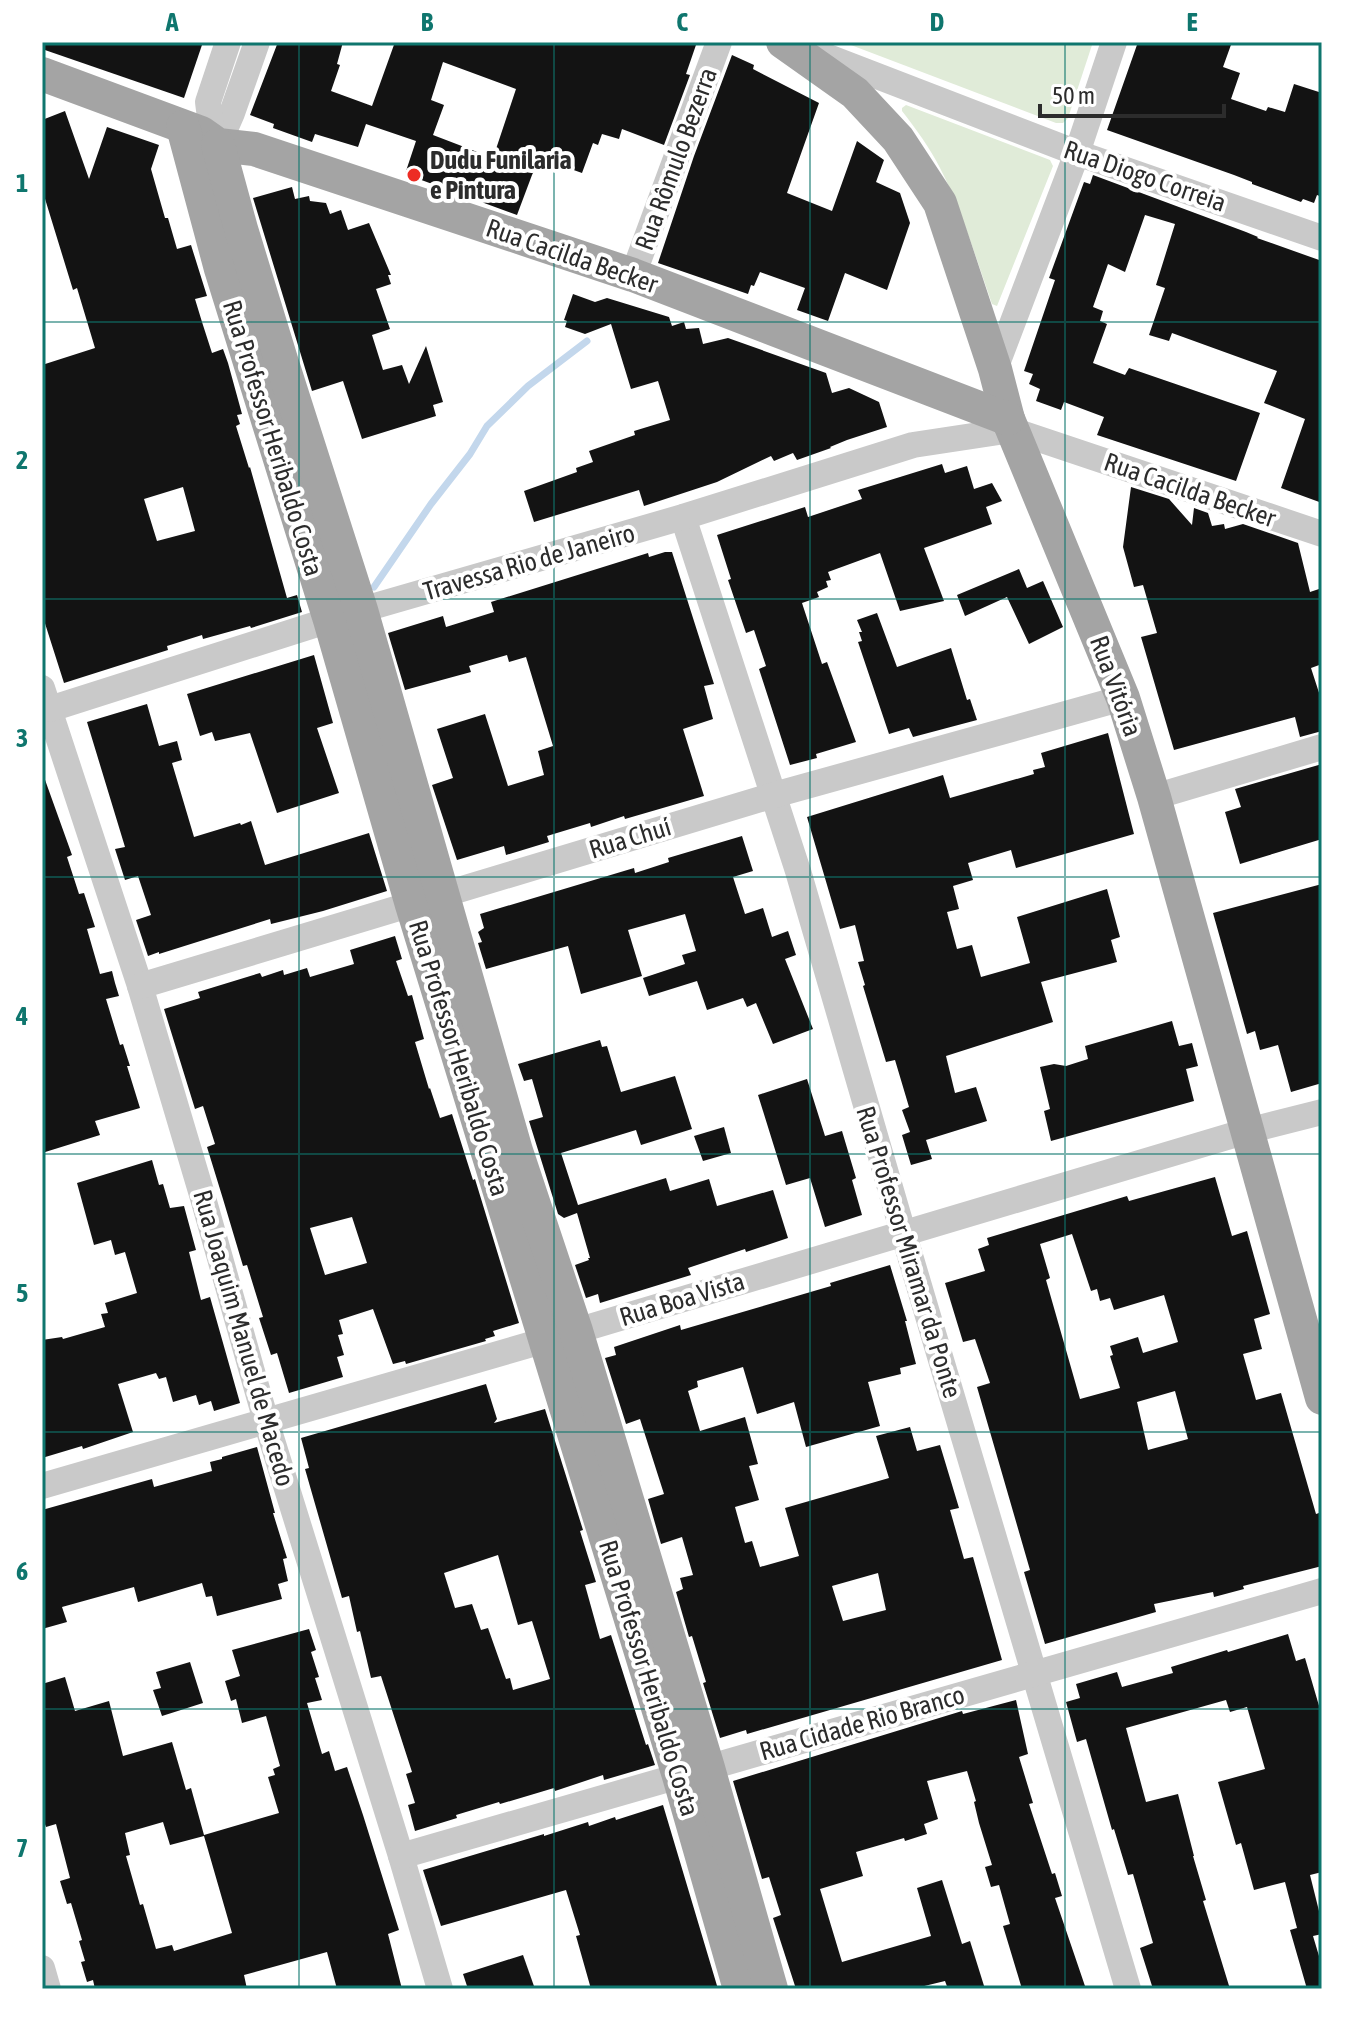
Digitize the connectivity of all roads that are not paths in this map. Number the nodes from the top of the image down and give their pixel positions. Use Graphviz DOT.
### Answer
graph roads {
  1 [pos="228,42"];
  2 [pos="257,42"];
  3 [pos="719,42"];
  4 [pos="783,42"];
  5 [pos="789,42"];
  6 [pos="1114,42"];
  7 [pos="42,74"];
  8 [pos="183,127"];
  9 [pos="218,145"];
  10 [pos="1077,153"];
  11 [pos="1322,238"];
  12 [pos="633,275"];
  13 [pos="995,369"];
  14 [pos="1010,424"];
  15 [pos="683,517"];
  16 [pos="1322,534"];
  17 [pos="346,615"];
  18 [pos="46,698"];
  19 [pos="1123,698"];
  20 [pos="1322,747"];
  21 [pos="774,795"];
  22 [pos="1154,797"];
  23 [pos="428,900"];
  24 [pos="140,986"];
  25 [pos="1322,1112"];
  26 [pos="1247,1131"];
  27 [pos="903,1232"];
  28 [pos="561,1336"];
  29 [pos="1322,1398"];
  30 [pos="266,1421"];
  31 [pos="42,1486"];
  32 [pos="1322,1591"];
  33 [pos="1035,1673"];
  34 [pos="694,1772"];
  35 [pos="401,1856"];
  36 [pos="42,1968"];
  37 [pos="48,1989"];
  38 [pos="440,1989"];
  39 [pos="740,1989"];
  40 [pos="771,1989"];
  41 [pos="1128,1989"];
  1 -- 9 [label="street, Rua Professor Heribaldo Costa"];
  2 -- 9 [label="street"];
  3 -- 12 [label="street, Rua Rômulo Bezerra"];
  4 -- 13 [label="main road, Rua Vitória"];
  5 -- 10 [label="street, Rua Diogo Correia"];
  6 -- 10 [label="street"];
  7 -- 8 [label="main road, Rua Cacilda Becker"];
  8 -- 9 [label="main road, Rua Cacilda Becker"];
  8 -- 17 [label="main road, Rua Professor Heribaldo Costa"];
  9 -- 12 [label="main road, Rua Cacilda Becker"];
  9 -- 17 [label="main road, Rua Professor Heribaldo Costa"];
  10 -- 11 [label="street, Rua Diogo Correia"];
  10 -- 13 [label="street"];
  12 -- 14 [label="main road, Rua Cacilda Becker"];
  13 -- 14 [label="main road, Rua Vitória"];
  14 -- 15 [label="street, Travessa Rio de Janeiro"];
  14 -- 16 [label="street, Rua Cacilda Becker"];
  14 -- 19 [label="main road, Rua Vitória"];
  15 -- 17 [label="street, Travessa Rio de Janeiro"];
  15 -- 21 [label="street, Rua Professor Miramar da Ponte"];
  17 -- 18 [label="street, Travessa Rio de Janeiro"];
  17 -- 23 [label="main road, Rua Professor Heribaldo Costa"];
  18 -- 24 [label="street, Rua Joaquim Manuel de Macedo"];
  19 -- 21 [label="street, Rua Chuí"];
  19 -- 22 [label="main road, Rua Vitória"];
  20 -- 22 [label="street"];
  21 -- 23 [label="street, Rua Chuí"];
  21 -- 27 [label="street, Rua Professor Miramar da Ponte"];
  22 -- 26 [label="main road, Rua Vitória"];
  23 -- 24 [label="street, Rua Chuí"];
  23 -- 28 [label="main road, Rua Professor Heribaldo Costa"];
  24 -- 30 [label="street, Rua Joaquim Manuel de Macedo"];
  25 -- 26 [label="street, Rua Boa Vista"];
  26 -- 27 [label="street, Rua Boa Vista"];
  26 -- 29 [label="main road, Rua Vitória"];
  27 -- 28 [label="street, Rua Boa Vista"];
  27 -- 33 [label="street, Rua Professor Miramar da Ponte"];
  28 -- 30 [label="street, Rua Boa Vista"];
  28 -- 34 [label="main road, Rua Professor Heribaldo Costa"];
  30 -- 31 [label="street, Rua Boa Vista"];
  30 -- 35 [label="street, Rua Joaquim Manuel de Macedo"];
  32 -- 33 [label="street, Rua Cidade Rio Branco"];
  33 -- 34 [label="street, Rua Cidade Rio Branco"];
  33 -- 41 [label="street, Rua Professor Miramar da Ponte"];
  34 -- 35 [label="street, Rua Cidade Rio Branco"];
  34 -- 39 [label="main road, Rua Professor Heribaldo Costa"];
  34 -- 40 [label="main road, Rua Professor Heribaldo Costa"];
  35 -- 38 [label="street, Rua Joaquim Manuel de Macedo"];
  36 -- 37 [label="street"];
}
